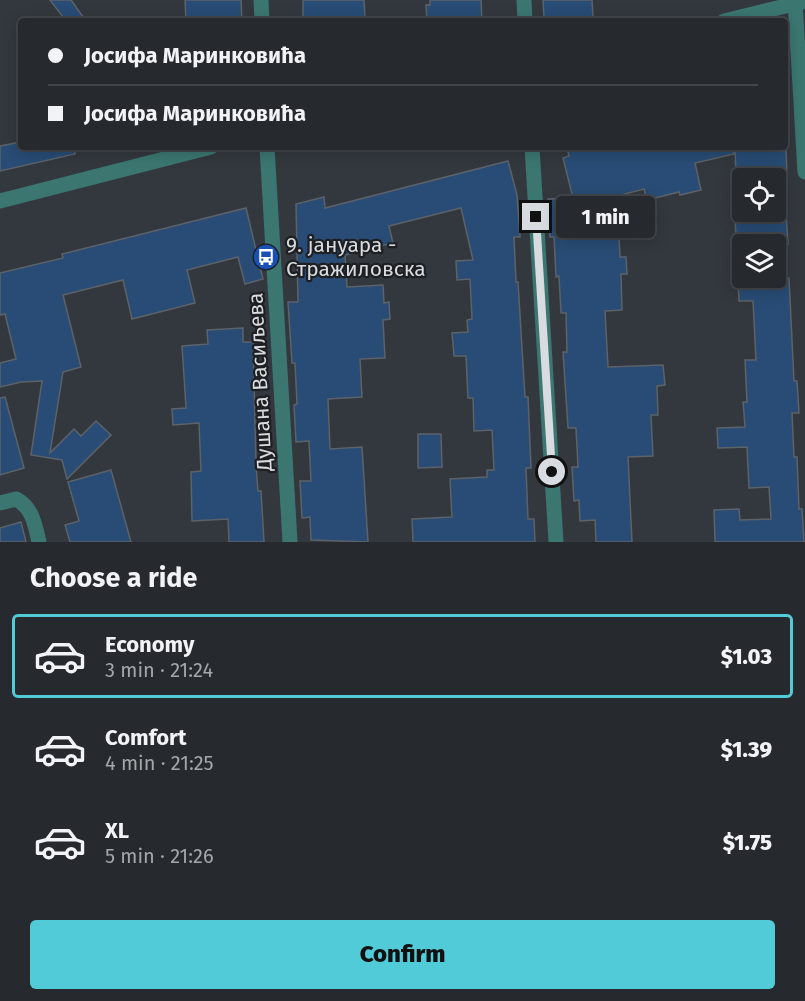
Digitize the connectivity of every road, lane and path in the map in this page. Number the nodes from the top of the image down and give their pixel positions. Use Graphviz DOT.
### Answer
graph roads {
  1 [pos="261,0"];
  2 [pos="524,0"];
  3 [pos="798,2"];
  4 [pos="262,18"];
  5 [pos="525,18"];
  6 [pos="736,18"];
  7 [pos="199,150"];
  8 [pos="267,150"];
  9 [pos="532,150"];
  10 [pos="805,172"];
  11 [pos="0,201"];
  12 [pos="0,503"];
  13 [pos="39,542"];
  14 [pos="290,542"];
  15 [pos="556,542"];
  1 -- 4 [label="street"];
  2 -- 5 [label="street"];
  3 -- 6 [label="street"];
  3 -- 10 [label="street"];
  7 -- 11 [label="street"];
  8 -- 14 [label="street, Душана Васиљева"];
  9 -- 15 [label="street"];
  12 -- 13 [label="street"];
}
